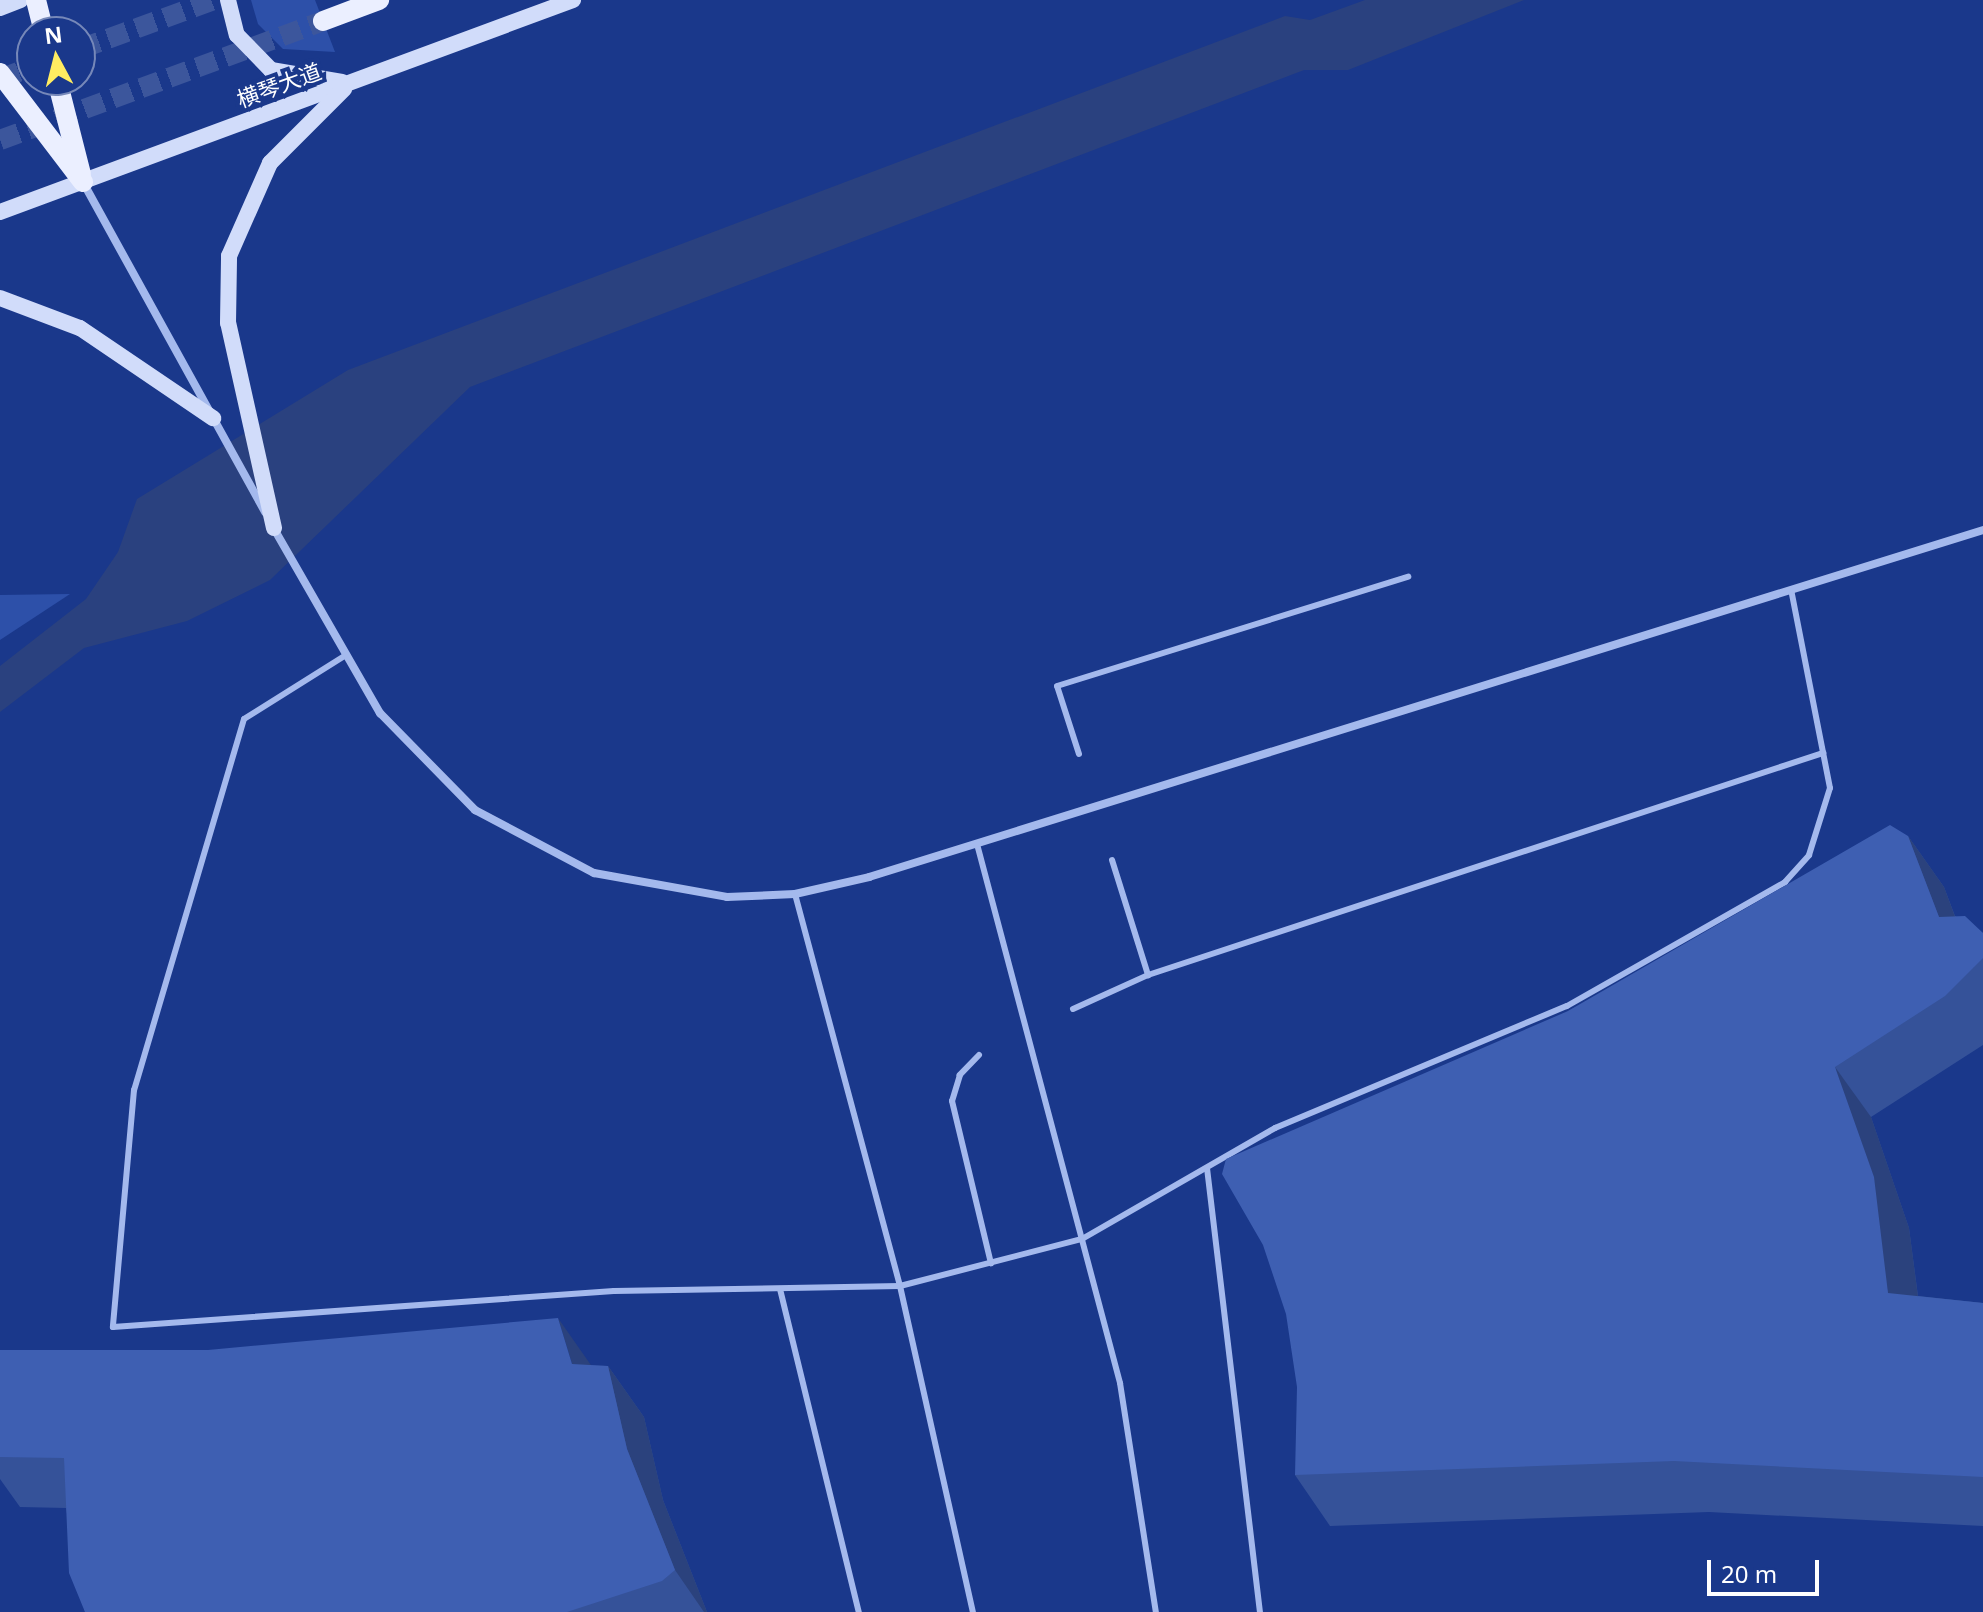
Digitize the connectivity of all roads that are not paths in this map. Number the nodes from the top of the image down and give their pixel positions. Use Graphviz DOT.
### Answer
graph roads {
  1 [pos="21,0"];
  2 [pos="228,0"];
  3 [pos="379,0"];
  4 [pos="573,0"];
  5 [pos="0,8"];
  6 [pos="323,21"];
  7 [pos="0,73"];
  8 [pos="351,82"];
  9 [pos="61,96"];
  10 [pos="83,182"];
  11 [pos="0,212"];
  12 [pos="0,298"];
  13 [pos="213,418"];
  14 [pos="274,528"];
  15 [pos="1983,530"];
  16 [pos="1408,577"];
  17 [pos="1791,590"];
  18 [pos="346,655"];
  19 [pos="1823,753"];
  20 [pos="1079,754"];
  21 [pos="977,844"];
  22 [pos="1112,860"];
  23 [pos="795,894"];
  24 [pos="1148,975"];
  25 [pos="1073,1009"];
  26 [pos="979,1055"];
  27 [pos="1207,1168"];
  28 [pos="1082,1239"];
  29 [pos="991,1263"];
  30 [pos="900,1286"];
  31 [pos="780,1289"];
  32 [pos="859,1612"];
  33 [pos="973,1612"];
  34 [pos="1156,1612"];
  35 [pos="1260,1612"];
  1 -- 5 [label="main road"];
  2 -- 8 [label="main road"];
  3 -- 6 [label="main road"];
  4 -- 8 [label="main road, 横琴大道"];
  7 -- 10 [label="main road"];
  8 -- 10 [label="main road, 横琴大道"];
  8 -- 14 [label="main road"];
  9 -- 10 [label="main road"];
  10 -- 11 [label="main road, 横琴大道"];
  10 -- 13 [label="street"];
  12 -- 13 [label="main road"];
  13 -- 14 [label="street"];
  14 -- 18 [label="street"];
  15 -- 17 [label="street"];
  16 -- 20 [label="lane"];
  17 -- 19 [label="lane"];
  17 -- 21 [label="street"];
  18 -- 23 [label="street"];
  18 -- 31 [label="lane"];
  19 -- 24 [label="lane"];
  19 -- 27 [label="lane"];
  21 -- 23 [label="street"];
  21 -- 28 [label="lane"];
  22 -- 24 [label="lane"];
  23 -- 30 [label="lane"];
  24 -- 25 [label="lane"];
  26 -- 29 [label="lane"];
  27 -- 28 [label="lane"];
  27 -- 35 [label="lane"];
  28 -- 29 [label="lane"];
  28 -- 34 [label="lane"];
  29 -- 30 [label="lane"];
  30 -- 31 [label="lane"];
  30 -- 33 [label="lane"];
  31 -- 32 [label="lane"];
}
